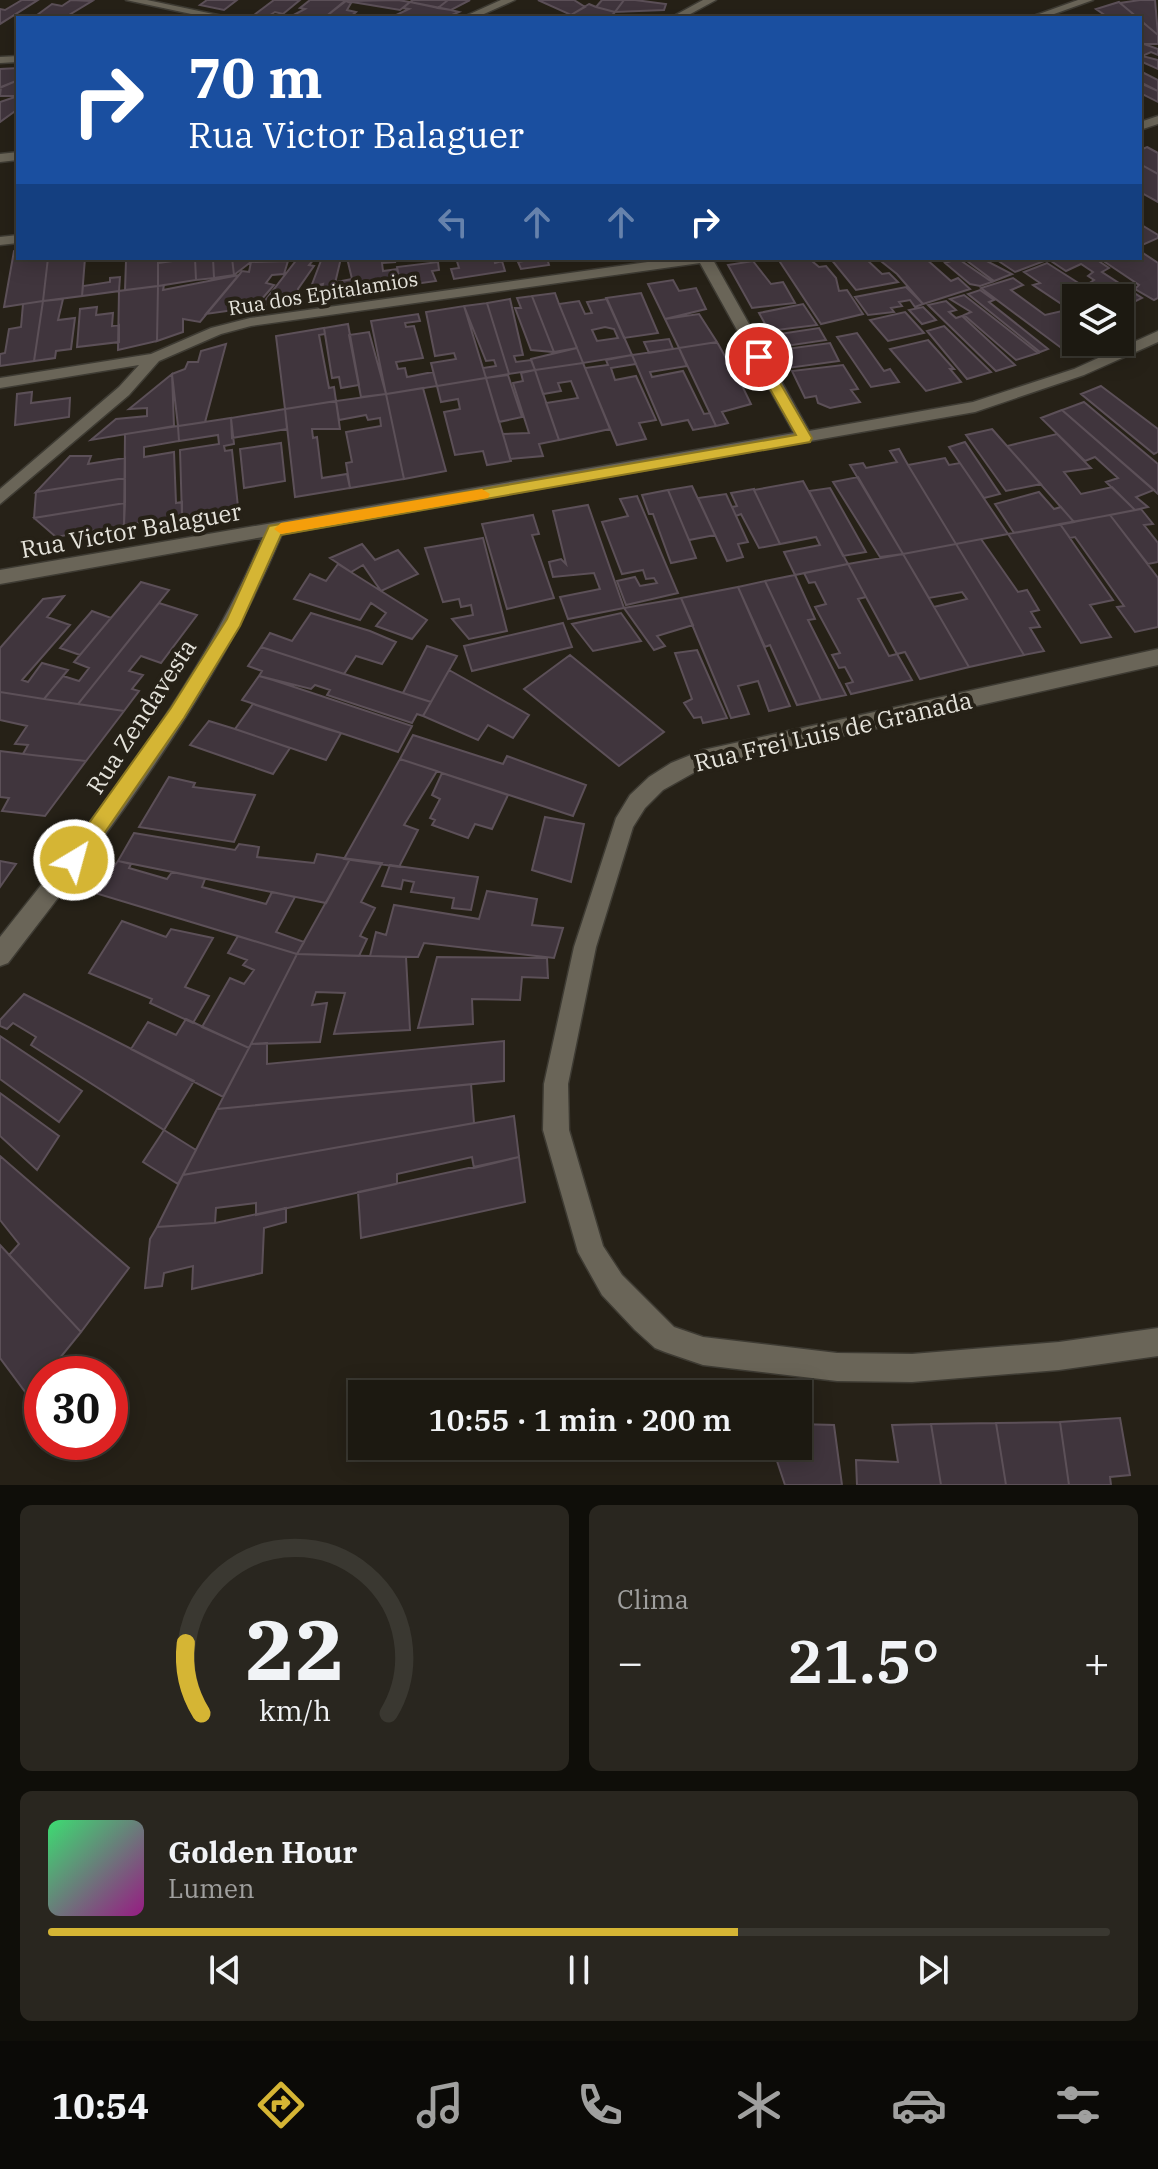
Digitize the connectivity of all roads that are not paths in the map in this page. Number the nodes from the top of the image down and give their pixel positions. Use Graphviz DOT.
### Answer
graph roads {
  1 [pos="131,0"];
  2 [pos="510,0"];
  3 [pos="711,0"];
  4 [pos="1088,0"];
  5 [pos="216,16"];
  6 [pos="471,16"];
  7 [pos="679,16"];
  8 [pos="1039,16"];
  9 [pos="691,260"];
  10 [pos="706,260"];
  11 [pos="1158,336"];
  12 [pos="154,358"];
  13 [pos="0,383"];
  14 [pos="805,438"];
  15 [pos="0,498"];
  16 [pos="275,530"];
  17 [pos="0,577"];
  18 [pos="1158,657"];
  19 [pos="0,955"];
  20 [pos="1158,1342"];
  1 -- 5 [label="street"];
  2 -- 6 [label="street"];
  3 -- 7 [label="street"];
  4 -- 8 [label="street"];
  9 -- 12 [label="street, Rua dos Epitalamios"];
  10 -- 14 [label="street"];
  11 -- 14 [label="street, Rua Victor Balaguer"];
  12 -- 13 [label="street, Rua dos Epitalamios"];
  12 -- 15 [label="street"];
  14 -- 16 [label="street, Rua Victor Balaguer"];
  16 -- 17 [label="street, Rua Victor Balaguer"];
  16 -- 19 [label="street, Rua Zendavesta"];
  18 -- 20 [label="street, Rua Frei Luis de Granada"];
}
